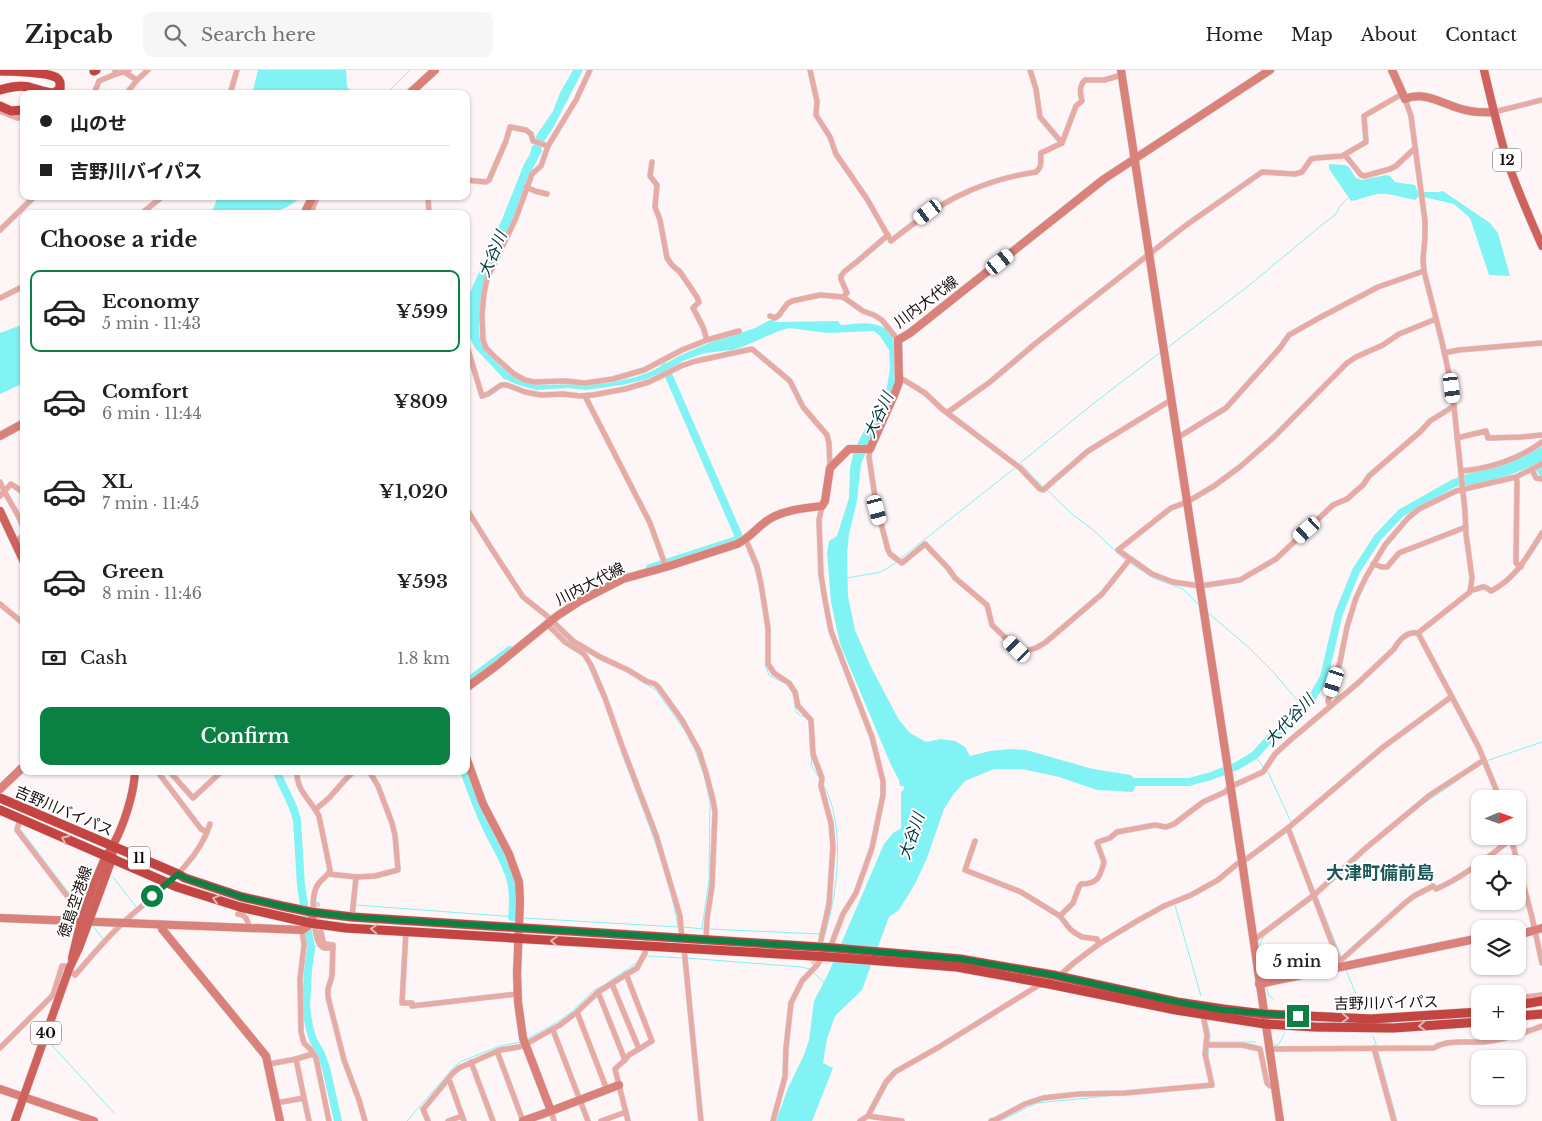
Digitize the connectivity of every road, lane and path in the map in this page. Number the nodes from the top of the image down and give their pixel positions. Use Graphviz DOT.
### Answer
graph roads {
  1 [pos="148,70"];
  2 [pos="237,70"];
  3 [pos="435,70"];
  4 [pos="590,70"];
  5 [pos="810,70"];
  6 [pos="1030,70"];
  7 [pos="1270,70"];
  8 [pos="1392,70"];
  9 [pos="1484,70"];
  10 [pos="0,71"];
  11 [pos="126,71"];
  12 [pos="116,72"];
  13 [pos="1121,73"];
  14 [pos="137,80"];
  15 [pos="0,90"];
  16 [pos="38,90"];
  17 [pos="58,90"];
  18 [pos="96,90"];
  19 [pos="129,90"];
  20 [pos="231,90"];
  21 [pos="413,90"];
  22 [pos="1404,97"];
  23 [pos="1542,100"];
  24 [pos="0,106"];
  25 [pos="20,110"];
  26 [pos="0,111"];
  27 [pos="1494,112"];
  28 [pos="20,118"];
  29 [pos="1062,143"];
  30 [pos="546,146"];
  31 [pos="1415,148"];
  32 [pos="1345,154"];
  33 [pos="1134,160"];
  34 [pos="652,162"];
  35 [pos="470,180"];
  36 [pos="526,187"];
  37 [pos="547,194"];
  38 [pos="31,200"];
  39 [pos="158,200"];
  40 [pos="21,210"];
  41 [pos="146,210"];
  42 [pos="20,211"];
  43 [pos="0,230"];
  44 [pos="888,236"];
  45 [pos="1542,246"];
  46 [pos="1149,255"];
  47 [pos="1424,271"];
  48 [pos="20,288"];
  49 [pos="844,296"];
  50 [pos="0,298"];
  51 [pos="770,316"];
  52 [pos="1436,319"];
  53 [pos="738,331"];
  54 [pos="897,338"];
  55 [pos="707,340"];
  56 [pos="1542,343"];
  57 [pos="1444,353"];
  58 [pos="470,356"];
  59 [pos="899,377"];
  60 [pos="585,396"];
  61 [pos="1171,400"];
  62 [pos="1454,406"];
  63 [pos="948,412"];
  64 [pos="20,425"];
  65 [pos="1542,435"];
  66 [pos="0,436"];
  67 [pos="1177,438"];
  68 [pos="1458,438"];
  69 [pos="1542,442"];
  70 [pos="869,449"];
  71 [pos="1537,467"];
  72 [pos="830,468"];
  73 [pos="1461,473"];
  74 [pos="1516,477"];
  75 [pos="1542,479"];
  76 [pos="0,482"];
  77 [pos="1463,488"];
  78 [pos="20,490"];
  79 [pos="2,494"];
  80 [pos="1187,502"];
  81 [pos="822,506"];
  82 [pos="0,510"];
  83 [pos="470,514"];
  84 [pos="20,522"];
  85 [pos="1466,527"];
  86 [pos="1542,533"];
  87 [pos="20,538"];
  88 [pos="746,540"];
  89 [pos="15,542"];
  90 [pos="20,553"];
  91 [pos="1130,559"];
  92 [pos="1373,564"];
  93 [pos="1521,567"];
  94 [pos="666,568"];
  95 [pos="1200,586"];
  96 [pos="1472,590"];
  97 [pos="0,604"];
  98 [pos="20,621"];
  99 [pos="549,621"];
  100 [pos="1418,633"];
  101 [pos="470,685"];
  102 [pos="1451,697"];
  103 [pos="1330,706"];
  104 [pos="1484,760"];
  105 [pos="470,768"];
  106 [pos="20,770"];
  107 [pos="135,775"];
  108 [pos="160,775"];
  109 [pos="173,775"];
  110 [pos="218,775"];
  111 [pos="297,775"];
  112 [pos="350,775"];
  113 [pos="371,775"];
  114 [pos="1230,784"];
  115 [pos="0,789"];
  116 [pos="1496,790"];
  117 [pos="0,798"];
  118 [pos="316,809"];
  119 [pos="0,810"];
  120 [pos="20,819"];
  121 [pos="210,824"];
  122 [pos="1288,828"];
  123 [pos="207,832"];
  124 [pos="975,841"];
  125 [pos="1503,845"];
  126 [pos="1513,845"];
  127 [pos="113,847"];
  128 [pos="109,858"];
  129 [pos="1242,861"];
  130 [pos="178,874"];
  131 [pos="329,874"];
  132 [pos="356,877"];
  133 [pos="321,880"];
  134 [pos="167,883"];
  135 [pos="1314,895"];
  136 [pos="317,902"];
  137 [pos="238,914"];
  138 [pos="353,914"];
  139 [pos="1060,916"];
  140 [pos="0,918"];
  141 [pos="82,921"];
  142 [pos="310,921"];
  143 [pos="123,922"];
  144 [pos="161,925"];
  145 [pos="519,925"];
  146 [pos="248,928"];
  147 [pos="1538,929"];
  148 [pos="406,931"];
  149 [pos="322,932"];
  150 [pos="1526,933"];
  151 [pos="707,937"];
  152 [pos="518,939"];
  153 [pos="821,940"];
  154 [pos="1254,940"];
  155 [pos="1471,940"];
  156 [pos="322,944"];
  157 [pos="1100,944"];
  158 [pos="684,947"];
  159 [pos="645,949"];
  160 [pos="829,953"];
  161 [pos="813,964"];
  162 [pos="1340,964"];
  163 [pos="1542,964"];
  164 [pos="69,969"];
  165 [pos="626,974"];
  166 [pos="1051,979"];
  167 [pos="612,984"];
  168 [pos="1259,984"];
  169 [pos="798,987"];
  170 [pos="598,992"];
  171 [pos="517,994"];
  172 [pos="1542,995"];
  173 [pos="1526,997"];
  174 [pos="1542,1001"];
  175 [pos="1526,1005"];
  176 [pos="1526,1007"];
  177 [pos="1542,1007"];
  178 [pos="577,1012"];
  179 [pos="1471,1013"];
  180 [pos="1264,1014"];
  181 [pos="1542,1014"];
  182 [pos="1203,1015"];
  183 [pos="1526,1017"];
  184 [pos="1526,1018"];
  185 [pos="1542,1018"];
  186 [pos="1471,1022"];
  187 [pos="1265,1024"];
  188 [pos="1542,1026"];
  189 [pos="553,1030"];
  190 [pos="1526,1030"];
  191 [pos="1491,1040"];
  192 [pos="524,1041"];
  193 [pos="1208,1044"];
  194 [pos="0,1048"];
  195 [pos="1374,1048"];
  196 [pos="638,1049"];
  197 [pos="1269,1049"];
  198 [pos="497,1051"];
  199 [pos="314,1054"];
  200 [pos="266,1057"];
  201 [pos="296,1059"];
  202 [pos="625,1060"];
  203 [pos="471,1062"];
  204 [pos="448,1081"];
  205 [pos="619,1085"];
  206 [pos="1274,1085"];
  207 [pos="0,1089"];
  208 [pos="607,1090"];
  209 [pos="23,1097"];
  210 [pos="304,1098"];
  211 [pos="580,1100"];
  212 [pos="276,1103"];
  213 [pos="551,1111"];
  214 [pos="626,1112"];
  215 [pos="868,1116"];
  216 [pos="463,1118"];
  217 [pos="15,1121"];
  218 [pos="94,1121"];
  219 [pos="280,1121"];
  220 [pos="309,1121"];
  221 [pos="329,1121"];
  222 [pos="365,1121"];
  223 [pos="428,1121"];
  224 [pos="448,1121"];
  225 [pos="494,1121"];
  226 [pos="523,1121"];
  227 [pos="554,1121"];
  228 [pos="588,1121"];
  229 [pos="602,1121"];
  230 [pos="628,1121"];
  231 [pos="701,1121"];
  232 [pos="773,1121"];
  233 [pos="860,1121"];
  234 [pos="902,1121"];
  235 [pos="992,1121"];
  236 [pos="1280,1121"];
  237 [pos="1394,1121"];
  1 -- 14 [label="street"];
  2 -- 20 [label="street"];
  3 -- 21 [label="street"];
  4 -- 30 [label="street"];
  5 -- 44 [label="street"];
  6 -- 29 [label="street"];
  7 -- 33 [label="street, 川内大代線"];
  8 -- 22 [label="street"];
  9 -- 27 [label="main road, 12"];
  10 -- 17 [label="highway"];
  11 -- 12 [label="street"];
  11 -- 14 [label="street"];
  12 -- 18 [label="street"];
  13 -- 29 [label="street"];
  13 -- 33 [label="street"];
  14 -- 19 [label="street"];
  15 -- 16 [label="highway"];
  22 -- 27 [label="street"];
  22 -- 31 [label="street"];
  22 -- 32 [label="street"];
  23 -- 27 [label="street"];
  24 -- 25 [label="highway"];
  26 -- 28 [label="street"];
  27 -- 45 [label="main road, 12"];
  29 -- 44 [label="street"];
  30 -- 35 [label="street"];
  30 -- 36 [label="street"];
  31 -- 32 [label="street"];
  31 -- 47 [label="street"];
  32 -- 46 [label="street"];
  33 -- 46 [label="street"];
  33 -- 54 [label="street, 川内大代線"];
  34 -- 55 [label="street"];
  36 -- 37 [label="street"];
  36 -- 55 [label="street"];
  38 -- 40 [label="street"];
  39 -- 41 [label="street"];
  42 -- 43 [label="street"];
  44 -- 49 [label="street"];
  46 -- 61 [label="street"];
  46 -- 63 [label="street"];
  47 -- 52 [label="street"];
  47 -- 67 [label="street"];
  48 -- 50 [label="street"];
  49 -- 51 [label="street"];
  49 -- 54 [label="street"];
  52 -- 57 [label="street"];
  52 -- 80 [label="street"];
  53 -- 55 [label="street"];
  54 -- 59 [label="street, 川内大代線"];
  56 -- 57 [label="street"];
  57 -- 62 [label="street"];
  58 -- 60 [label="street"];
  59 -- 63 [label="street"];
  59 -- 70 [label="street, 川内大代線"];
  60 -- 72 [label="street"];
  60 -- 94 [label="street"];
  61 -- 63 [label="street"];
  61 -- 67 [label="street"];
  62 -- 68 [label="street"];
  62 -- 95 [label="street"];
  64 -- 66 [label="street"];
  65 -- 68 [label="street"];
  67 -- 80 [label="street"];
  68 -- 73 [label="street"];
  69 -- 73 [label="street"];
  70 -- 72 [label="street"];
  70 -- 91 [label="street"];
  71 -- 74 [label="street"];
  71 -- 75 [label="street"];
  72 -- 81 [label="street"];
  73 -- 77 [label="street"];
  74 -- 77 [label="street"];
  74 -- 93 [label="street"];
  76 -- 79 [label="street"];
  77 -- 85 [label="street"];
  77 -- 92 [label="street"];
  78 -- 79 [label="street"];
  79 -- 84 [label="street"];
  80 -- 91 [label="street"];
  80 -- 95 [label="street"];
  81 -- 88 [label="street, 川内大代線"];
  81 -- 160 [label="street"];
  82 -- 89 [label="main road"];
  83 -- 99 [label="street"];
  85 -- 92 [label="street"];
  85 -- 96 [label="street"];
  86 -- 93 [label="street"];
  87 -- 89 [label="street"];
  88 -- 94 [label="street, 川内大代線"];
  88 -- 153 [label="street"];
  89 -- 90 [label="main road"];
  91 -- 95 [label="street"];
  92 -- 103 [label="street"];
  93 -- 96 [label="street"];
  94 -- 99 [label="street, 川内大代線"];
  95 -- 114 [label="street"];
  96 -- 100 [label="street"];
  97 -- 98 [label="street"];
  99 -- 101 [label="street, 川内大代線"];
  99 -- 151 [label="street"];
  99 -- 158 [label="street"];
  100 -- 102 [label="street"];
  100 -- 103 [label="street"];
  102 -- 104 [label="street"];
  102 -- 122 [label="street"];
  103 -- 114 [label="street"];
  104 -- 116 [label="street"];
  104 -- 135 [label="street"];
  105 -- 145 [label="street"];
  106 -- 115 [label="street"];
  107 -- 127 [label="main road, 徳島空港線 / 40"];
  108 -- 123 [label="street"];
  109 -- 110 [label="street"];
  111 -- 118 [label="street"];
  112 -- 118 [label="street"];
  113 -- 132 [label="street"];
  114 -- 129 [label="street"];
  114 -- 139 [label="street"];
  117 -- 127 [label="highway, 吉野川バイパス / 11"];
  118 -- 131 [label="street"];
  119 -- 120 [label="highway, 吉野川バイパス / 11"];
  128 -- 120 [label="highway, 吉野川バイパス / 11, one-way"];
  120 -- 141 [label="street"];
  121 -- 123 [label="street"];
  122 -- 129 [label="street"];
  122 -- 135 [label="street"];
  123 -- 130 [label="street"];
  124 -- 139 [label="street"];
  125 -- 162 [label="street"];
  126 -- 147 [label="street"];
  127 -- 128 [label="main road, 徳島空港線 / 40"];
  127 -- 130 [label="highway, 吉野川バイパス / 11"];
  128 -- 134 [label="highway, 吉野川バイパス / 11"];
  128 -- 141 [label="main road, 徳島空港線 / 40"];
  129 -- 154 [label="street"];
  129 -- 157 [label="street"];
  130 -- 134 [label="street"];
  130 -- 142 [label="highway, 吉野川バイパス / 11"];
  131 -- 132 [label="street"];
  131 -- 133 [label="street"];
  132 -- 138 [label="street"];
  133 -- 136 [label="street"];
  133 -- 142 [label="street"];
  142 -- 134 [label="highway, 吉野川バイパス / 11, one-way"];
  134 -- 143 [label="street"];
  135 -- 154 [label="street"];
  135 -- 162 [label="street"];
  137 -- 146 [label="street"];
  138 -- 142 [label="highway, 吉野川バイパス / 11"];
  138 -- 145 [label="highway, 吉野川バイパス / 11"];
  139 -- 157 [label="street"];
  140 -- 141 [label="street"];
  141 -- 143 [label="street"];
  141 -- 164 [label="main road, 徳島空港線 / 40"];
  142 -- 146 [label="street"];
  148 -- 142 [label="highway, 吉野川バイパス / 11, one-way"];
  142 -- 156 [label="street"];
  142 -- 199 [label="street"];
  143 -- 144 [label="street"];
  143 -- 164 [label="street"];
  144 -- 146 [label="street"];
  144 -- 200 [label="street"];
  145 -- 152 [label="street"];
  145 -- 158 [label="highway, 吉野川バイパス / 11"];
  147 -- 150 [label="street"];
  147 -- 163 [label="street"];
  148 -- 152 [label="highway, 吉野川バイパス / 11"];
  148 -- 171 [label="street"];
  149 -- 156 [label="street"];
  151 -- 158 [label="highway, 吉野川バイパス / 11"];
  151 -- 160 [label="highway, 吉野川バイパス / 11"];
  159 -- 152 [label="highway, 吉野川バイパス / 11, one-way"];
  152 -- 171 [label="street"];
  154 -- 168 [label="street"];
  155 -- 162 [label="street"];
  156 -- 222 [label="street"];
  157 -- 166 [label="street"];
  158 -- 159 [label="highway, 吉野川バイパス / 11"];
  158 -- 160 [label="highway, 吉野川バイパス / 11"];
  158 -- 231 [label="street"];
  159 -- 165 [label="street"];
  160 -- 166 [label="highway, 吉野川バイパス / 11"];
  160 -- 169 [label="street"];
  161 -- 169 [label="street"];
  162 -- 168 [label="street"];
  164 -- 194 [label="street"];
  164 -- 209 [label="main road, 徳島空港線 / 40"];
  165 -- 167 [label="street"];
  165 -- 196 [label="street"];
  166 -- 180 [label="highway, 吉野川バイパス / 11"];
  166 -- 182 [label="highway, 吉野川バイパス / 11"];
  166 -- 215 [label="street"];
  167 -- 170 [label="street"];
  167 -- 196 [label="street"];
  168 -- 180 [label="street"];
  169 -- 232 [label="street"];
  170 -- 178 [label="street"];
  170 -- 202 [label="street"];
  171 -- 192 [label="street"];
  172 -- 173 [label="street"];
  174 -- 175 [label="highway"];
  176 -- 177 [label="highway"];
  178 -- 189 [label="street"];
  178 -- 208 [label="street"];
  180 -- 179 [label="highway, 吉野川バイパス / 11, one-way"];
  180 -- 187 [label="street"];
  181 -- 183 [label="highway"];
  182 -- 187 [label="highway, 吉野川バイパス / 11"];
  182 -- 193 [label="street"];
  184 -- 185 [label="highway"];
  186 -- 187 [label="highway, 吉野川バイパス / 11, one-way"];
  187 -- 197 [label="street"];
  188 -- 190 [label="street"];
  189 -- 192 [label="street"];
  189 -- 211 [label="street"];
  191 -- 195 [label="street"];
  192 -- 198 [label="street"];
  192 -- 213 [label="street"];
  193 -- 206 [label="street"];
  193 -- 235 [label="street"];
  195 -- 197 [label="street"];
  195 -- 237 [label="street"];
  196 -- 202 [label="street"];
  197 -- 206 [label="street"];
  198 -- 203 [label="street"];
  198 -- 226 [label="street"];
  199 -- 201 [label="street"];
  199 -- 221 [label="street"];
  200 -- 201 [label="street"];
  200 -- 212 [label="street"];
  201 -- 210 [label="street"];
  202 -- 205 [label="street"];
  203 -- 204 [label="street"];
  203 -- 225 [label="street"];
  204 -- 216 [label="street"];
  204 -- 223 [label="street"];
  205 -- 208 [label="street"];
  205 -- 214 [label="street"];
  206 -- 236 [label="street"];
  207 -- 209 [label="street"];
  208 -- 211 [label="street"];
  209 -- 217 [label="main road, 徳島空港線 / 40"];
  209 -- 218 [label="street"];
  210 -- 212 [label="street"];
  210 -- 220 [label="street"];
  211 -- 213 [label="street"];
  211 -- 228 [label="street"];
  212 -- 219 [label="street"];
  213 -- 226 [label="street"];
  213 -- 227 [label="street"];
  214 -- 229 [label="street"];
  214 -- 230 [label="street"];
  215 -- 233 [label="street"];
  215 -- 234 [label="street"];
  216 -- 224 [label="street"];
}
